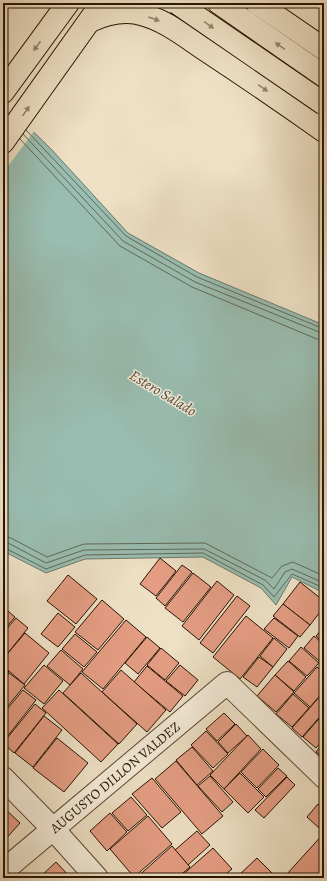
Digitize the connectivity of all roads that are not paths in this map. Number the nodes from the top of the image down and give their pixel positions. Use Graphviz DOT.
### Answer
graph roads {
  1 [pos="102,3"];
  2 [pos="177,3"];
  3 [pos="188,3"];
  4 [pos="219,3"];
  5 [pos="257,3"];
  6 [pos="279,3"];
  7 [pos="66,6"];
  8 [pos="86,26"];
  9 [pos="324,42"];
  10 [pos="200,46"];
  11 [pos="324,49"];
  12 [pos="324,76"];
  13 [pos="3,92"];
  14 [pos="324,104"];
  15 [pos="324,130"];
  16 [pos="3,142"];
  17 [pos="324,777"];
  18 [pos="3,778"];
  19 [pos="54,830"];
  20 [pos="3,871"];
  21 [pos="97,878"];
  1 -- 8 [label="main road"];
  2 -- 14 [label="main road, one-way, bridge"];
  3 -- 10 [label="main road"];
  12 -- 4 [label="main road, one-way"];
  5 -- 11 [label="main road"];
  6 -- 9 [label="main road"];
  7 -- 13 [label="main road, one-way"];
  8 -- 10 [label="main road, one-way"];
  16 -- 8 [label="main road, one-way"];
  10 -- 15 [label="main road, one-way"];
  17 -- 19 [label="street, AUGUSTO DILLON VALDEZ"];
  18 -- 19 [label="street"];
  19 -- 20 [label="street, AUGUSTO DILLON VALDEZ"];
  19 -- 21 [label="street"];
}
